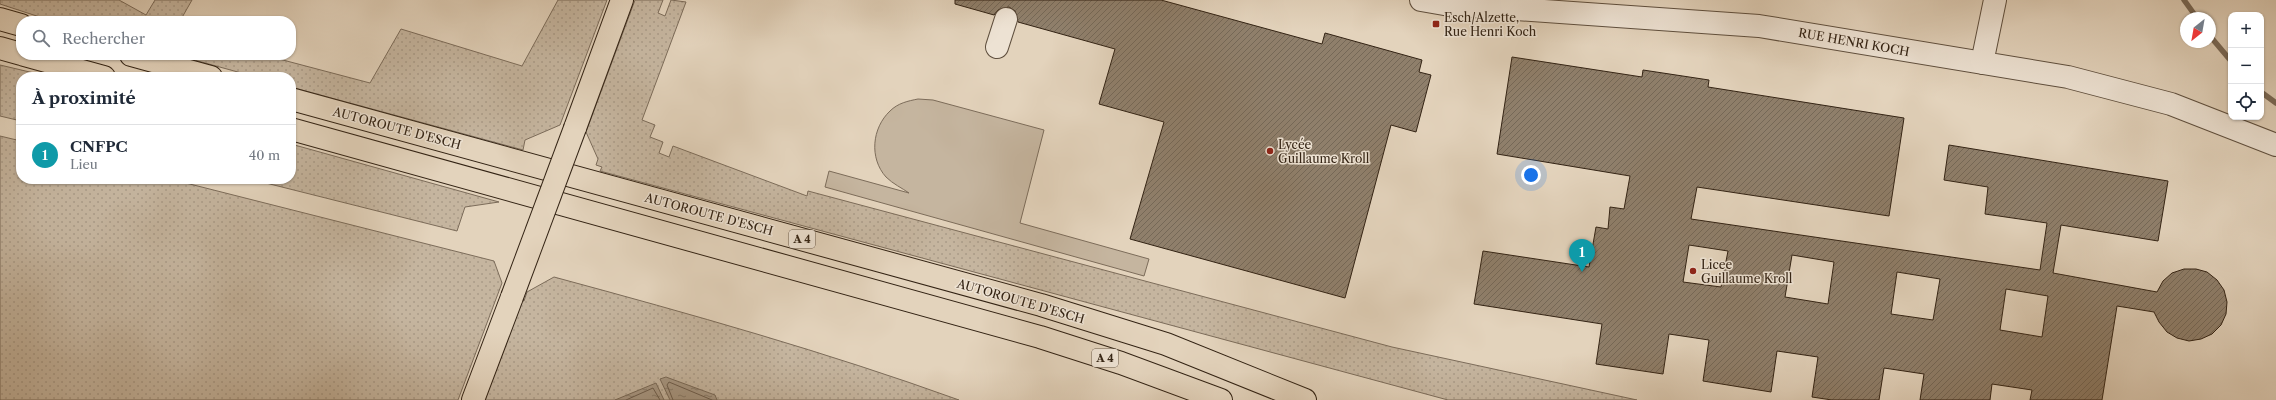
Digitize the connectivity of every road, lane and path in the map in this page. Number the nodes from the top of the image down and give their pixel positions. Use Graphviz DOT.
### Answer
graph roads {
  1 [pos="622,0"];
  2 [pos="1421,0"];
  3 [pos="1995,0"];
  4 [pos="1444,2"];
  5 [pos="1006,18"];
  6 [pos="0,19"];
  7 [pos="16,24"];
  8 [pos="997,47"];
  9 [pos="0,48"];
  10 [pos="16,53"];
  11 [pos="42,60"];
  12 [pos="149,60"];
  13 [pos="1982,63"];
  14 [pos="86,72"];
  15 [pos="193,72"];
  16 [pos="296,100"];
  17 [pos="296,130"];
  18 [pos="2276,145"];
  19 [pos="473,400"];
  20 [pos="1221,400"];
  21 [pos="1305,400"];
  1 -- 19 [label="main road, bridge"];
  2 -- 4 [label="street, RUE HENRI KOCH"];
  3 -- 13 [label="street"];
  4 -- 13 [label="street, RUE HENRI KOCH"];
  5 -- 8 [label="street"];
  6 -- 7 [label="main road"];
  9 -- 10 [label="main road"];
  11 -- 14 [label="main road"];
  12 -- 15 [label="main road"];
  13 -- 18 [label="street, RUE HENRI KOCH"];
  16 -- 21 [label="main road, AUTOROUTE D'ESCH / A 4"];
  17 -- 20 [label="main road, A 4"];
}
